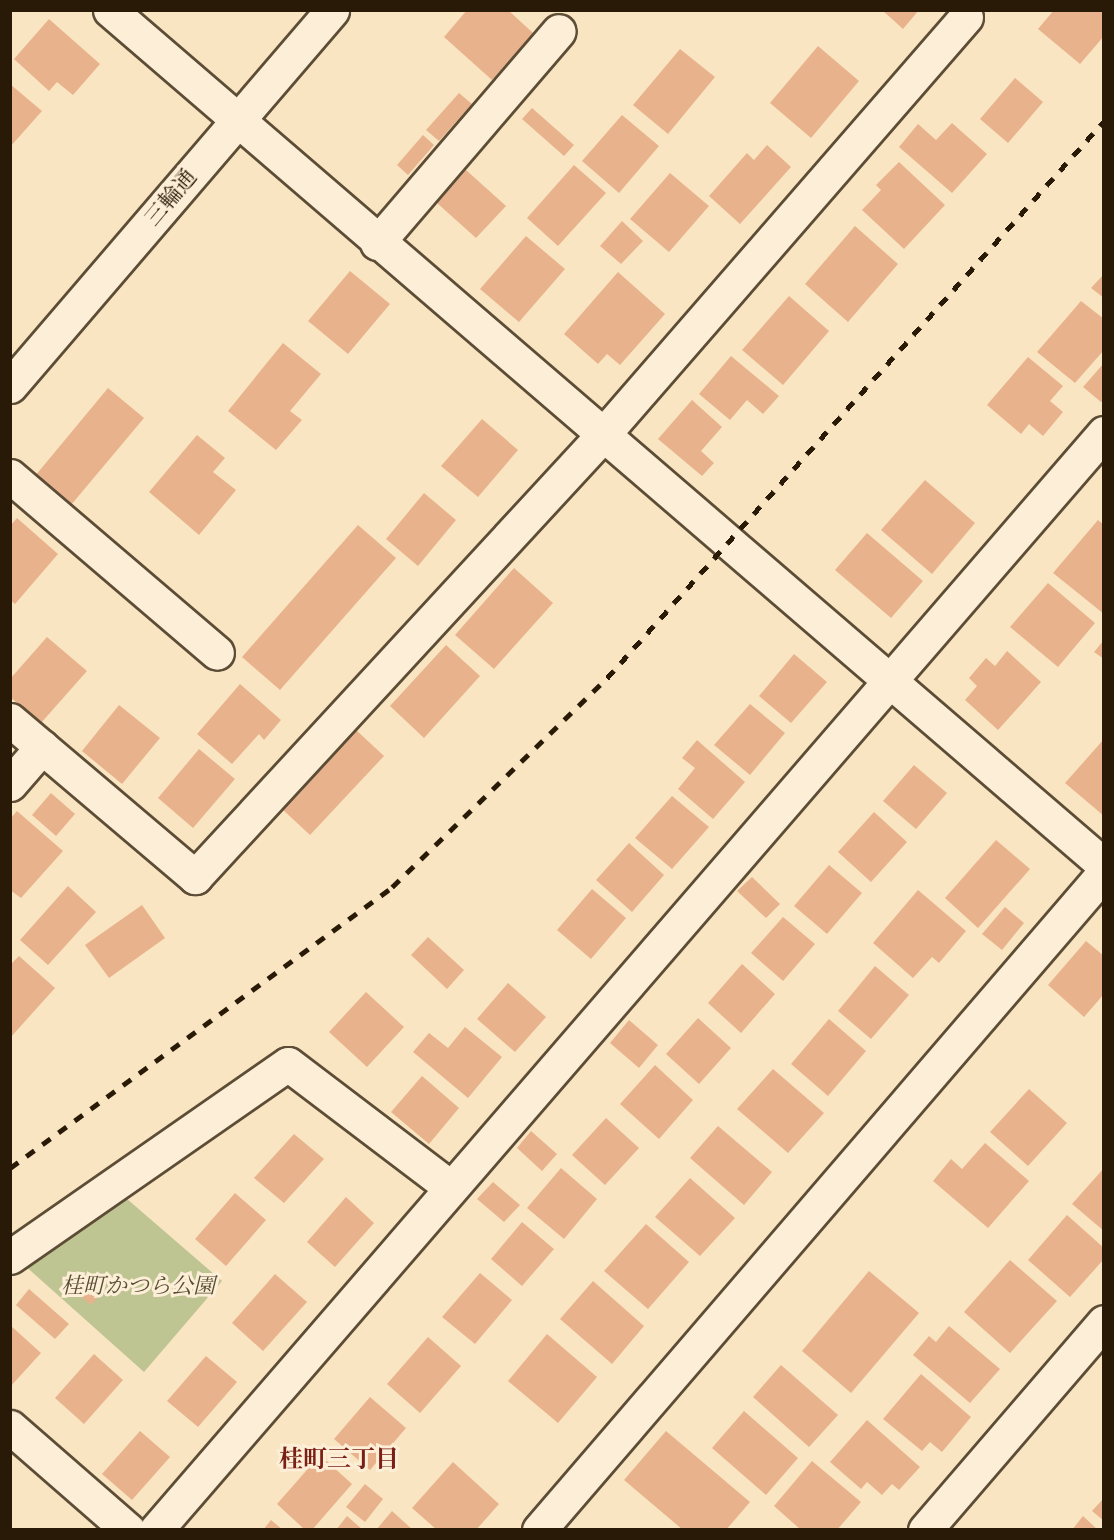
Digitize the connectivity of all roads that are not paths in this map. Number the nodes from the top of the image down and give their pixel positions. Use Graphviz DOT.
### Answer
graph roads {
  1 [pos="110,10"];
  2 [pos="332,10"];
  3 [pos="966,17"];
  4 [pos="559,31"];
  5 [pos="236,122"];
  6 [pos="377,243"];
  7 [pos="10,386"];
  8 [pos="1104,433"];
  9 [pos="602,436"];
  10 [pos="10,476"];
  11 [pos="217,653"];
  12 [pos="888,681"];
  13 [pos="10,720"];
  14 [pos="42,747"];
  15 [pos="10,783"];
  16 [pos="1104,866"];
  17 [pos="1104,873"];
  18 [pos="449,1186"];
  19 [pos="10,1257"];
  20 [pos="1104,1322"];
  21 [pos="10,1427"];
  22 [pos="128,1530"];
  23 [pos="156,1530"];
  24 [pos="539,1530"];
  25 [pos="925,1530"];
  1 -- 5 [label="street"];
  2 -- 5 [label="street, 三輪通"];
  3 -- 9 [label="street"];
  4 -- 6 [label="street"];
  5 -- 6 [label="street"];
  5 -- 7 [label="street, 三輪通"];
  6 -- 9 [label="street"];
  8 -- 12 [label="street"];
  9 -- 12 [label="street"];
  9 -- 14 [label="street"];
  10 -- 11 [label="street"];
  12 -- 16 [label="street"];
  12 -- 18 [label="street"];
  13 -- 14 [label="street"];
  14 -- 15 [label="street"];
  17 -- 24 [label="street"];
  18 -- 19 [label="street"];
  18 -- 23 [label="street"];
  20 -- 25 [label="street"];
  21 -- 22 [label="street"];
}
